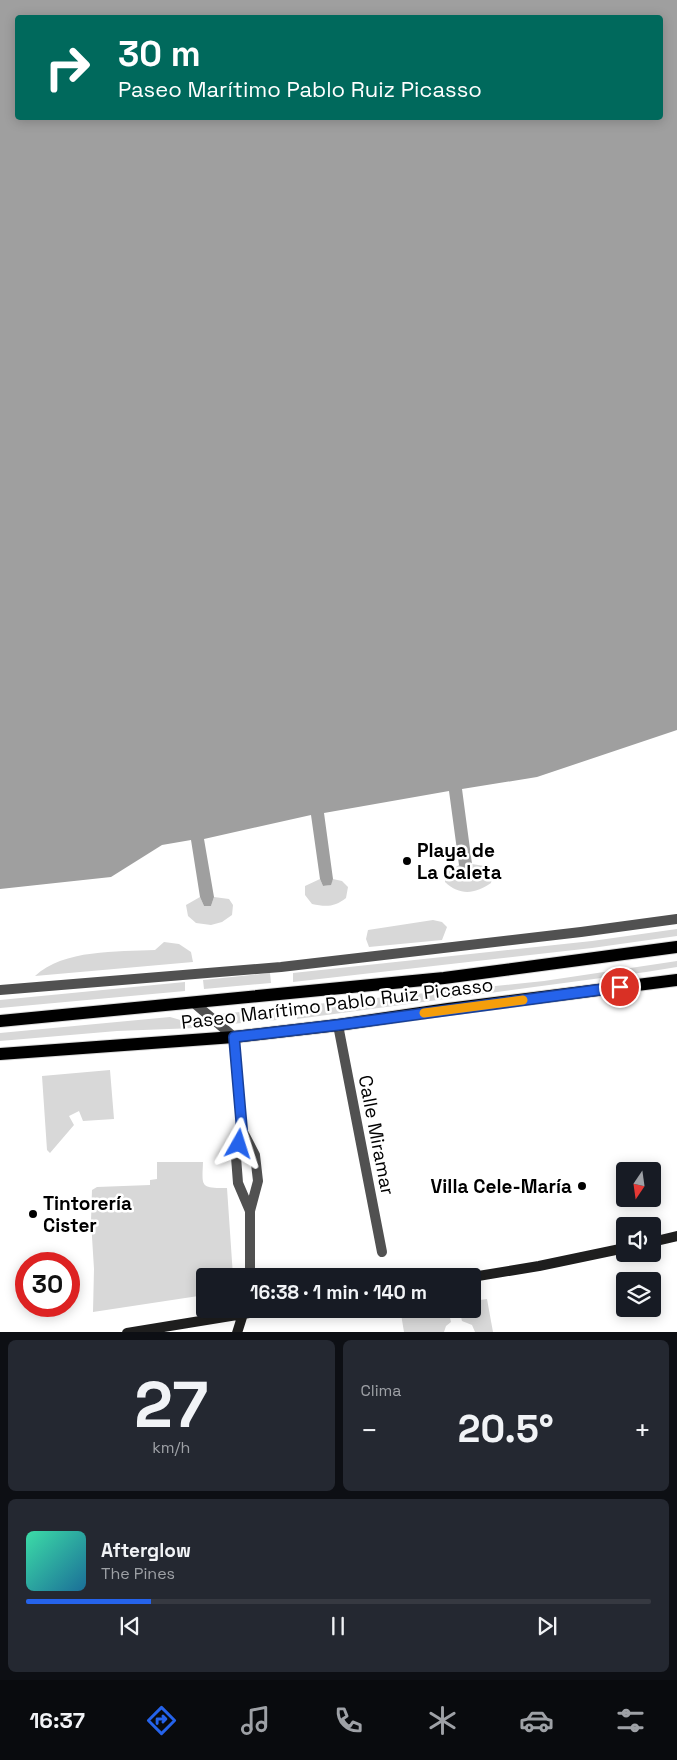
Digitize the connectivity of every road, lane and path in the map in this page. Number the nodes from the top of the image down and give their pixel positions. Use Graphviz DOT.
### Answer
graph roads {
  1 [pos="677,919"];
  2 [pos="677,947"];
  3 [pos="677,980"];
  4 [pos="0,990"];
  5 [pos="194,1004"];
  6 [pos="0,1021"];
  7 [pos="338,1025"];
  8 [pos="234,1037"];
  9 [pos="0,1054"];
  10 [pos="242,1130"];
  11 [pos="250,1211"];
  12 [pos="677,1236"];
  13 [pos="661,1240"];
  14 [pos="616,1250"];
  15 [pos="382,1252"];
  16 [pos="250,1268"];
  17 [pos="481,1276"];
  18 [pos="205,1318"];
  19 [pos="242,1318"];
  20 [pos="127,1332"];
  21 [pos="237,1332"];
  1 -- 4 [label="street"];
  2 -- 5 [label="main road, Paseo Marítimo Pablo Ruiz Picasso"];
  3 -- 7 [label="main road, Paseo Marítimo Pablo Ruiz Picasso"];
  5 -- 6 [label="main road, Paseo Marítimo Pablo Ruiz Picasso"];
  5 -- 8 [label="street"];
  7 -- 8 [label="main road, Paseo Marítimo Pablo Ruiz Picasso"];
  7 -- 15 [label="street, Calle Miramar"];
  8 -- 9 [label="main road, Paseo Marítimo Pablo Ruiz Picasso"];
  8 -- 10 [label="street"];
  10 -- 11 [label="street"];
  10 -- 11 [label="street"];
  11 -- 16 [label="street"];
  12 -- 13 [label="main road"];
  14 -- 17 [label="main road"];
  18 -- 20 [label="main road"];
  19 -- 21 [label="main road"];
}
